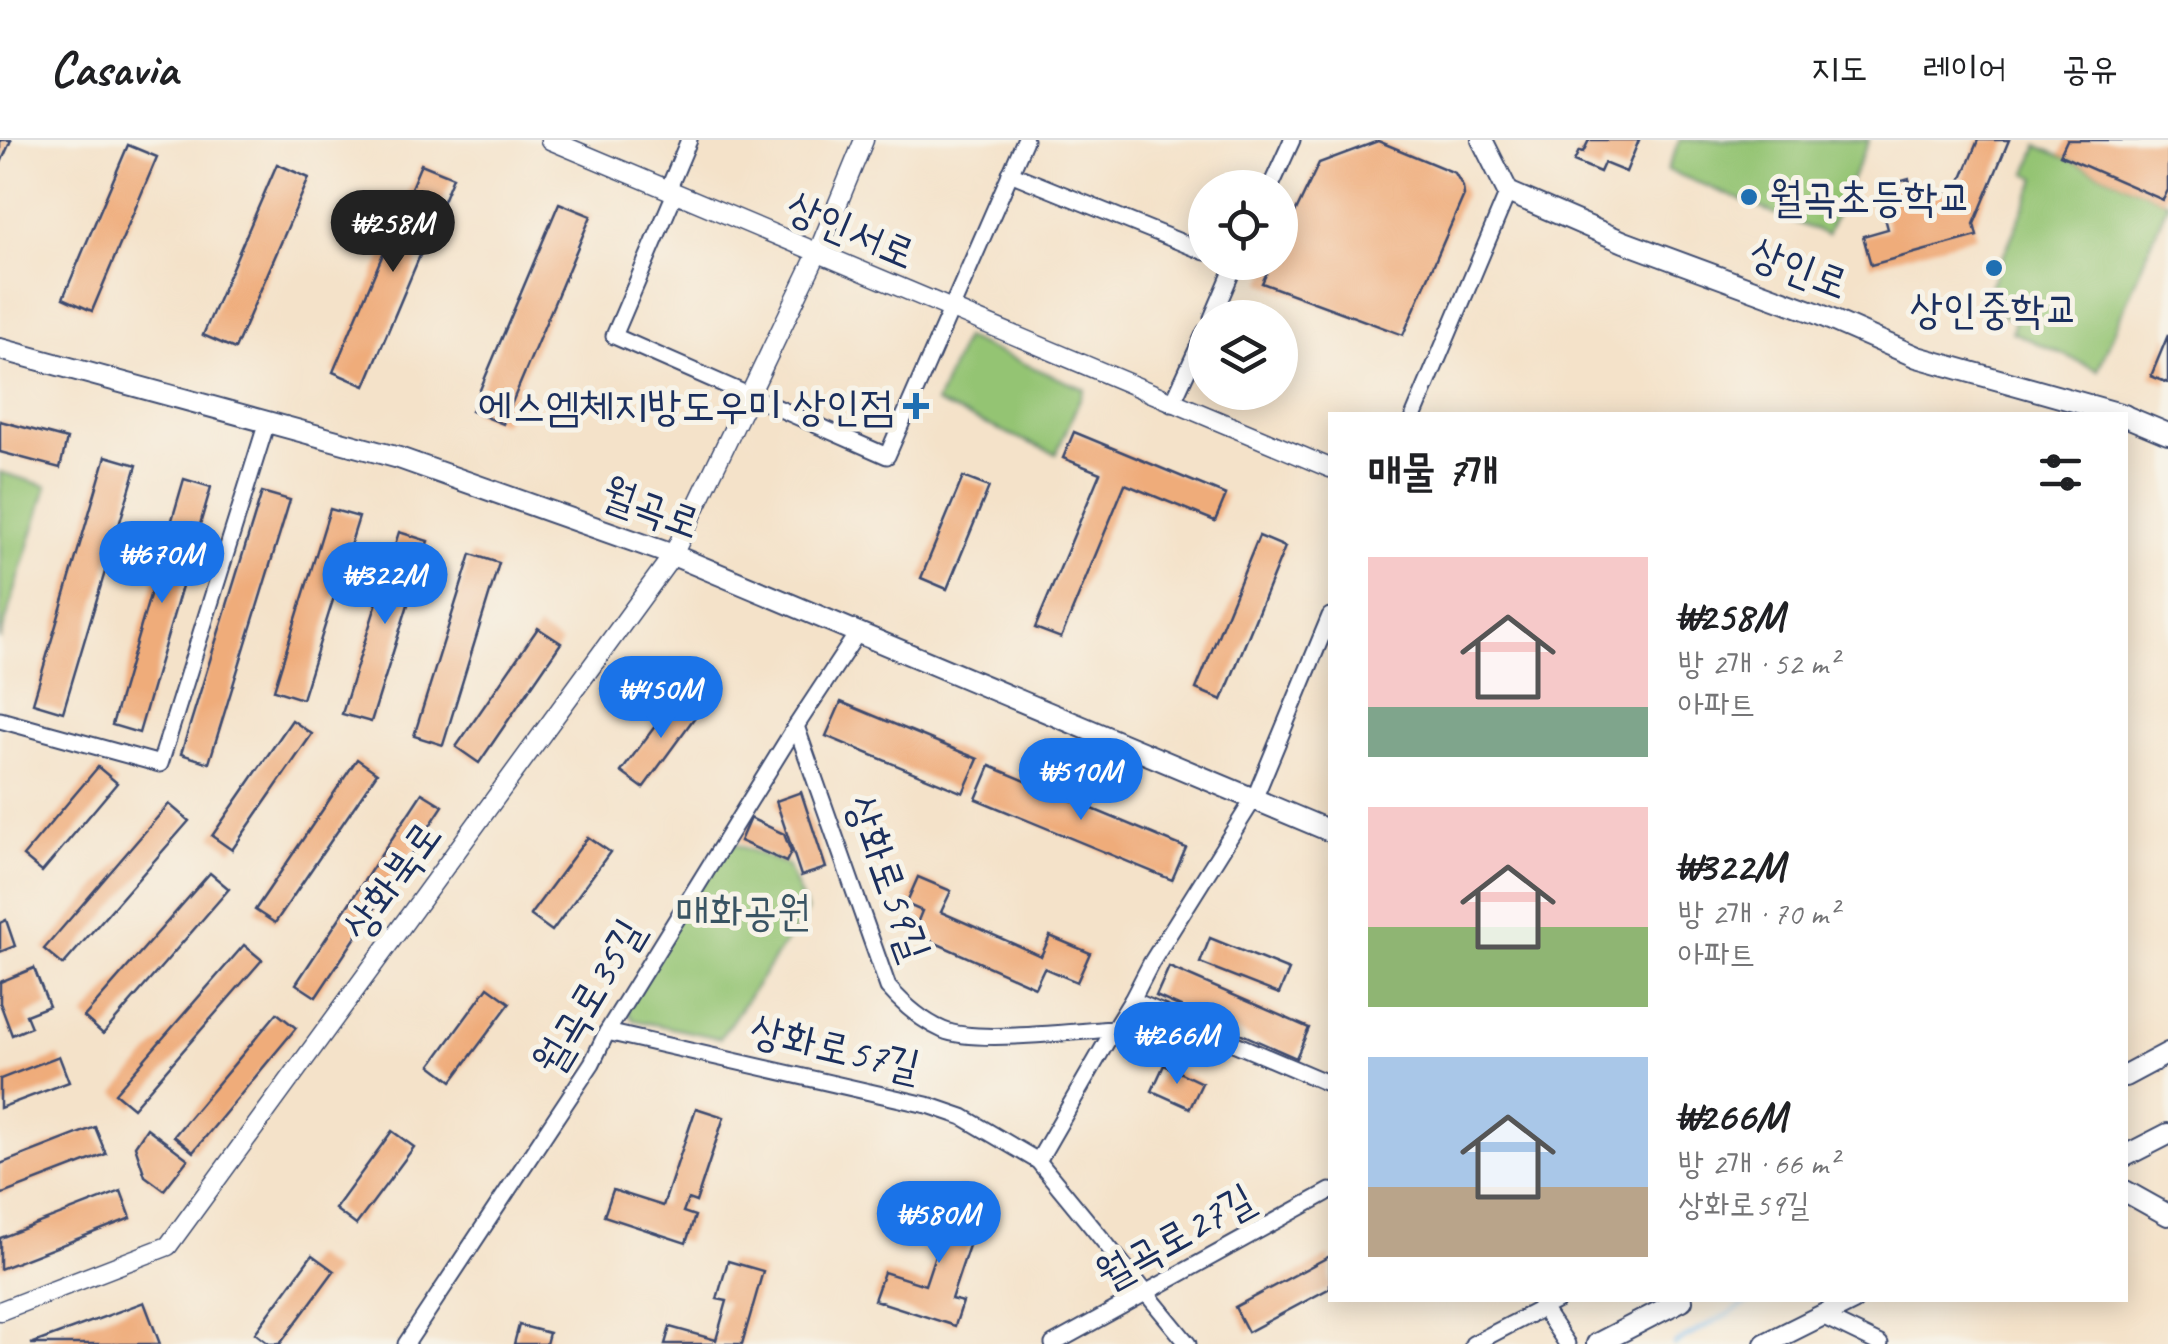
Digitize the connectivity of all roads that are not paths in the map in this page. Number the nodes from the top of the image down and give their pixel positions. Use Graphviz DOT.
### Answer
graph roads {
  1 [pos="550,140"];
  2 [pos="689,140"];
  3 [pos="864,140"];
  4 [pos="1024,140"];
  5 [pos="1292,140"];
  6 [pos="1482,140"];
  7 [pos="1278,170"];
  8 [pos="1010,173"];
  9 [pos="671,192"];
  10 [pos="1508,192"];
  11 [pos="1188,245"];
  12 [pos="817,254"];
  13 [pos="952,311"];
  14 [pos="0,349"];
  15 [pos="1188,369"];
  16 [pos="750,394"];
  17 [pos="1172,404"];
  18 [pos="1415,412"];
  19 [pos="2113,412"];
  20 [pos="2128,417"];
  21 [pos="266,422"];
  22 [pos="2168,434"];
  23 [pos="1328,467"];
  24 [pos="673,555"];
  25 [pos="1328,621"];
  26 [pos="858,632"];
  27 [pos="0,720"];
  28 [pos="796,726"];
  29 [pos="1254,797"];
  30 [pos="1328,830"];
  31 [pos="1132,1000"];
  32 [pos="1114,1029"];
  33 [pos="607,1032"];
  34 [pos="2168,1053"];
  35 [pos="2128,1074"];
  36 [pos="1328,1083"];
  37 [pos="2168,1134"];
  38 [pos="2128,1154"];
  39 [pos="1038,1161"];
  40 [pos="1328,1192"];
  41 [pos="2128,1194"];
  42 [pos="2168,1215"];
  43 [pos="1146,1295"];
  44 [pos="1678,1302"];
  45 [pos="1849,1302"];
  46 [pos="1540,1304"];
  47 [pos="0,1311"];
  48 [pos="1822,1316"];
  49 [pos="406,1344"];
  50 [pos="1054,1344"];
  51 [pos="1188,1344"];
  52 [pos="1472,1344"];
  53 [pos="1567,1344"];
  54 [pos="1597,1344"];
  55 [pos="1766,1344"];
  56 [pos="1880,1344"];
  1 -- 9 [label="street, 상인서로"];
  2 -- 9 [label="street"];
  3 -- 12 [label="street, 상화북로"];
  4 -- 8 [label="street, 상인서로"];
  5 -- 7 [label="street"];
  6 -- 10 [label="main road"];
  8 -- 11 [label="street"];
  8 -- 13 [label="street, 상인서로"];
  9 -- 12 [label="street, 상인서로"];
  9 -- 16 [label="street"];
  10 -- 18 [label="street"];
  10 -- 19 [label="main road, 상인로"];
  12 -- 13 [label="street, 상인서로"];
  12 -- 16 [label="street, 상화북로"];
  13 -- 16 [label="street"];
  13 -- 17 [label="street, 상인서로"];
  14 -- 21 [label="main road, 월곡로"];
  15 -- 17 [label="street"];
  16 -- 24 [label="street, 상화북로"];
  17 -- 23 [label="street, 상인서로"];
  20 -- 22 [label="main road, 상인로"];
  21 -- 24 [label="main road, 월곡로"];
  21 -- 27 [label="street"];
  24 -- 26 [label="main road, 월곡로"];
  24 -- 47 [label="street, 상화북로"];
  25 -- 29 [label="street"];
  26 -- 28 [label="street, 월곡로35길"];
  26 -- 29 [label="main road, 월곡로"];
  28 -- 32 [label="street, 상화로59길"];
  28 -- 33 [label="street, 월곡로35길"];
  29 -- 30 [label="main road, 월곡로"];
  29 -- 31 [label="street"];
  31 -- 32 [label="street"];
  31 -- 36 [label="street"];
  32 -- 39 [label="street"];
  33 -- 39 [label="street, 상화로57길"];
  33 -- 49 [label="street, 월곡로35길"];
  34 -- 35 [label="main road"];
  37 -- 38 [label="main road"];
  39 -- 43 [label="street, 상화로57길"];
  40 -- 43 [label="street, 월곡로27길"];
  41 -- 42 [label="main road"];
  43 -- 50 [label="street, 월곡로27길"];
  43 -- 51 [label="street, 상화로57길"];
  44 -- 54 [label="main road"];
  45 -- 48 [label="main road"];
  46 -- 52 [label="street"];
  46 -- 53 [label="street"];
  48 -- 55 [label="main road"];
  48 -- 56 [label="street"];
}
